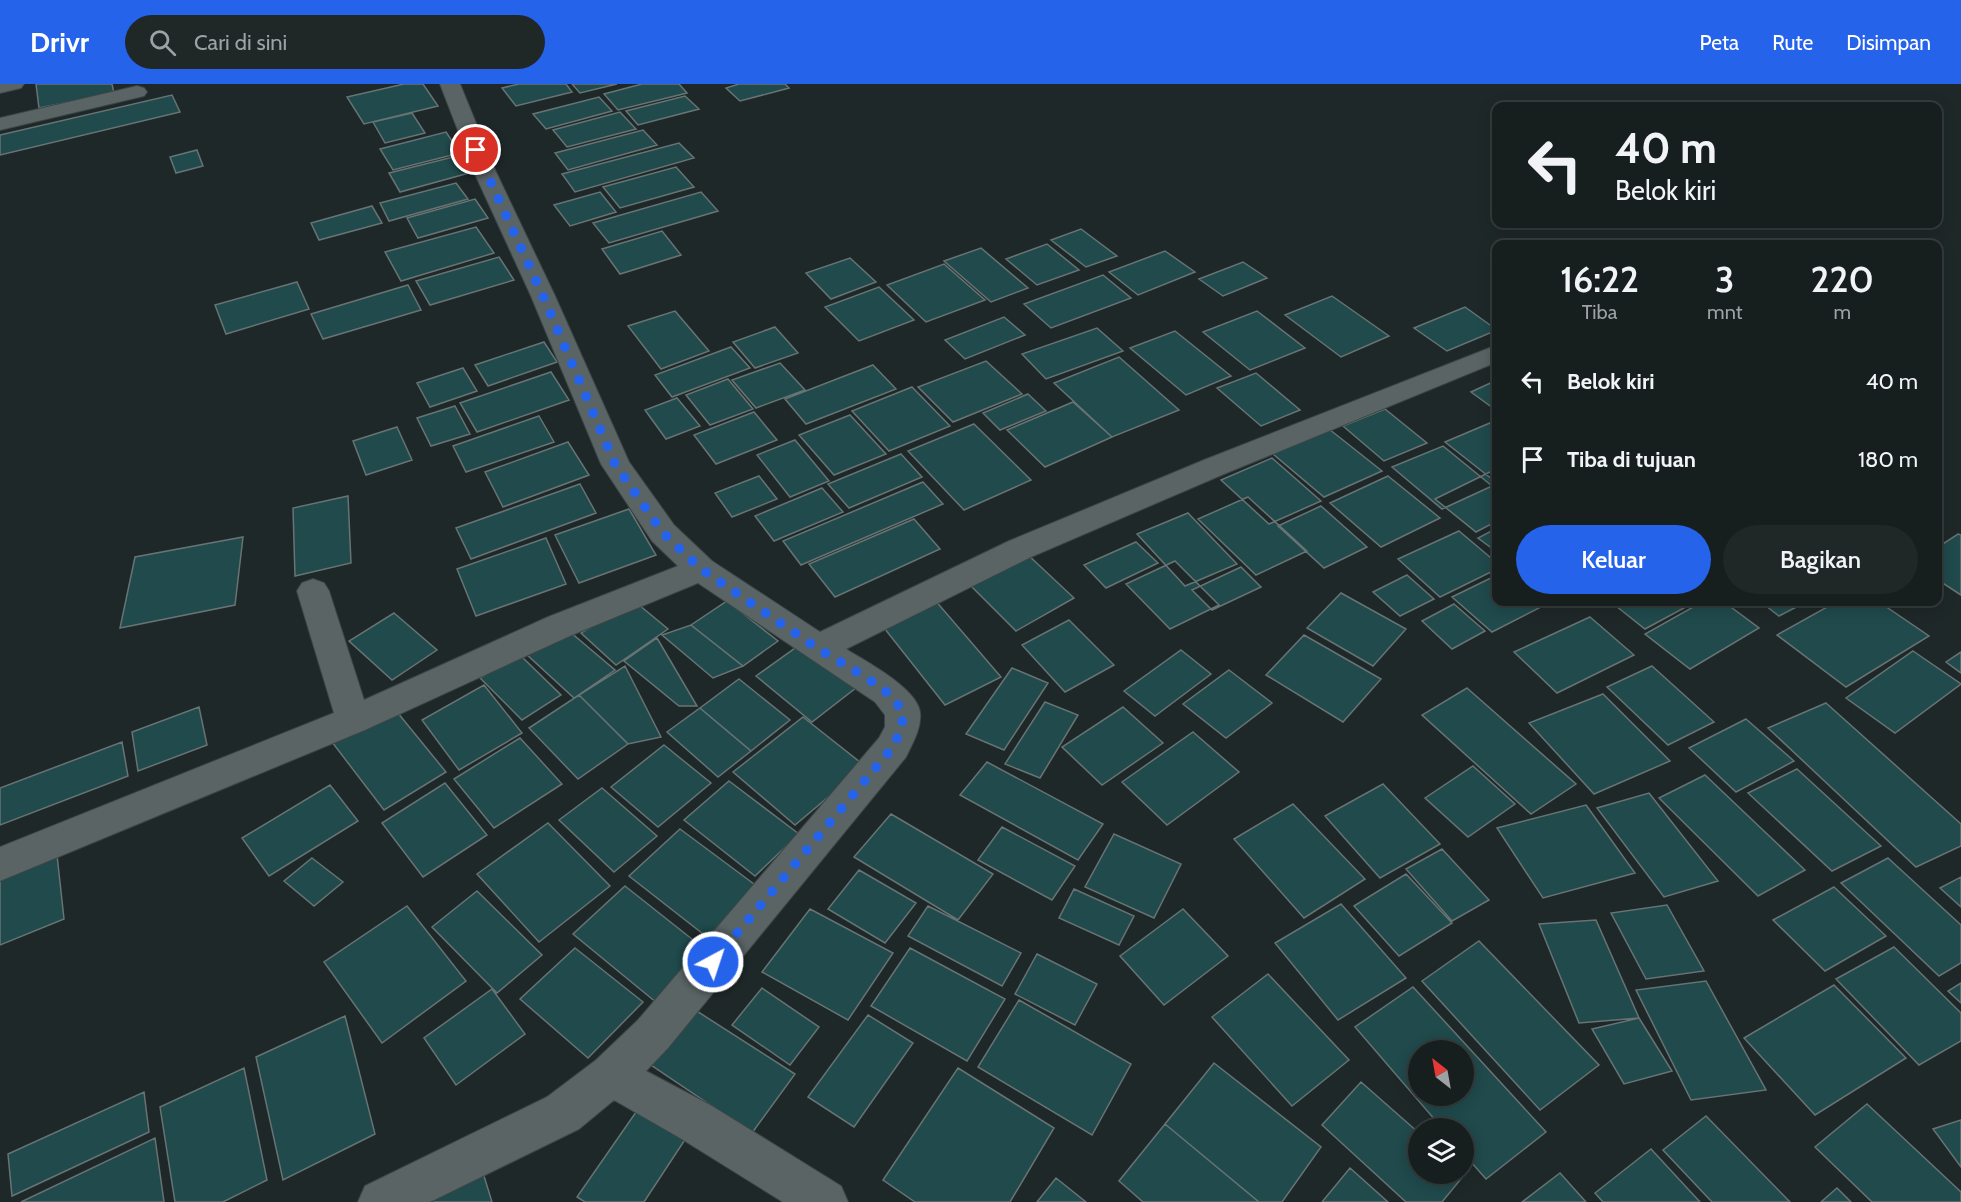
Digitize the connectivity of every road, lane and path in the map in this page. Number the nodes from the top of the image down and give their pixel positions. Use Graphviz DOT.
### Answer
graph roads {
  1 [pos="14,84"];
  2 [pos="450,84"];
  3 [pos="0,87"];
  4 [pos="137,92"];
  5 [pos="0,124"];
  6 [pos="1492,355"];
  7 [pos="701,569"];
  8 [pos="313,591"];
  9 [pos="817,648"];
  10 [pos="353,720"];
  11 [pos="0,864"];
  12 [pos="611,1075"];
  13 [pos="381,1202"];
  14 [pos="825,1202"];
  1 -- 3 [label="street"];
  2 -- 7 [label="street"];
  4 -- 5 [label="street"];
  6 -- 9 [label="street"];
  7 -- 9 [label="street"];
  7 -- 10 [label="street"];
  8 -- 10 [label="street"];
  9 -- 12 [label="street"];
  10 -- 11 [label="street"];
  12 -- 13 [label="street"];
  12 -- 14 [label="street"];
}
